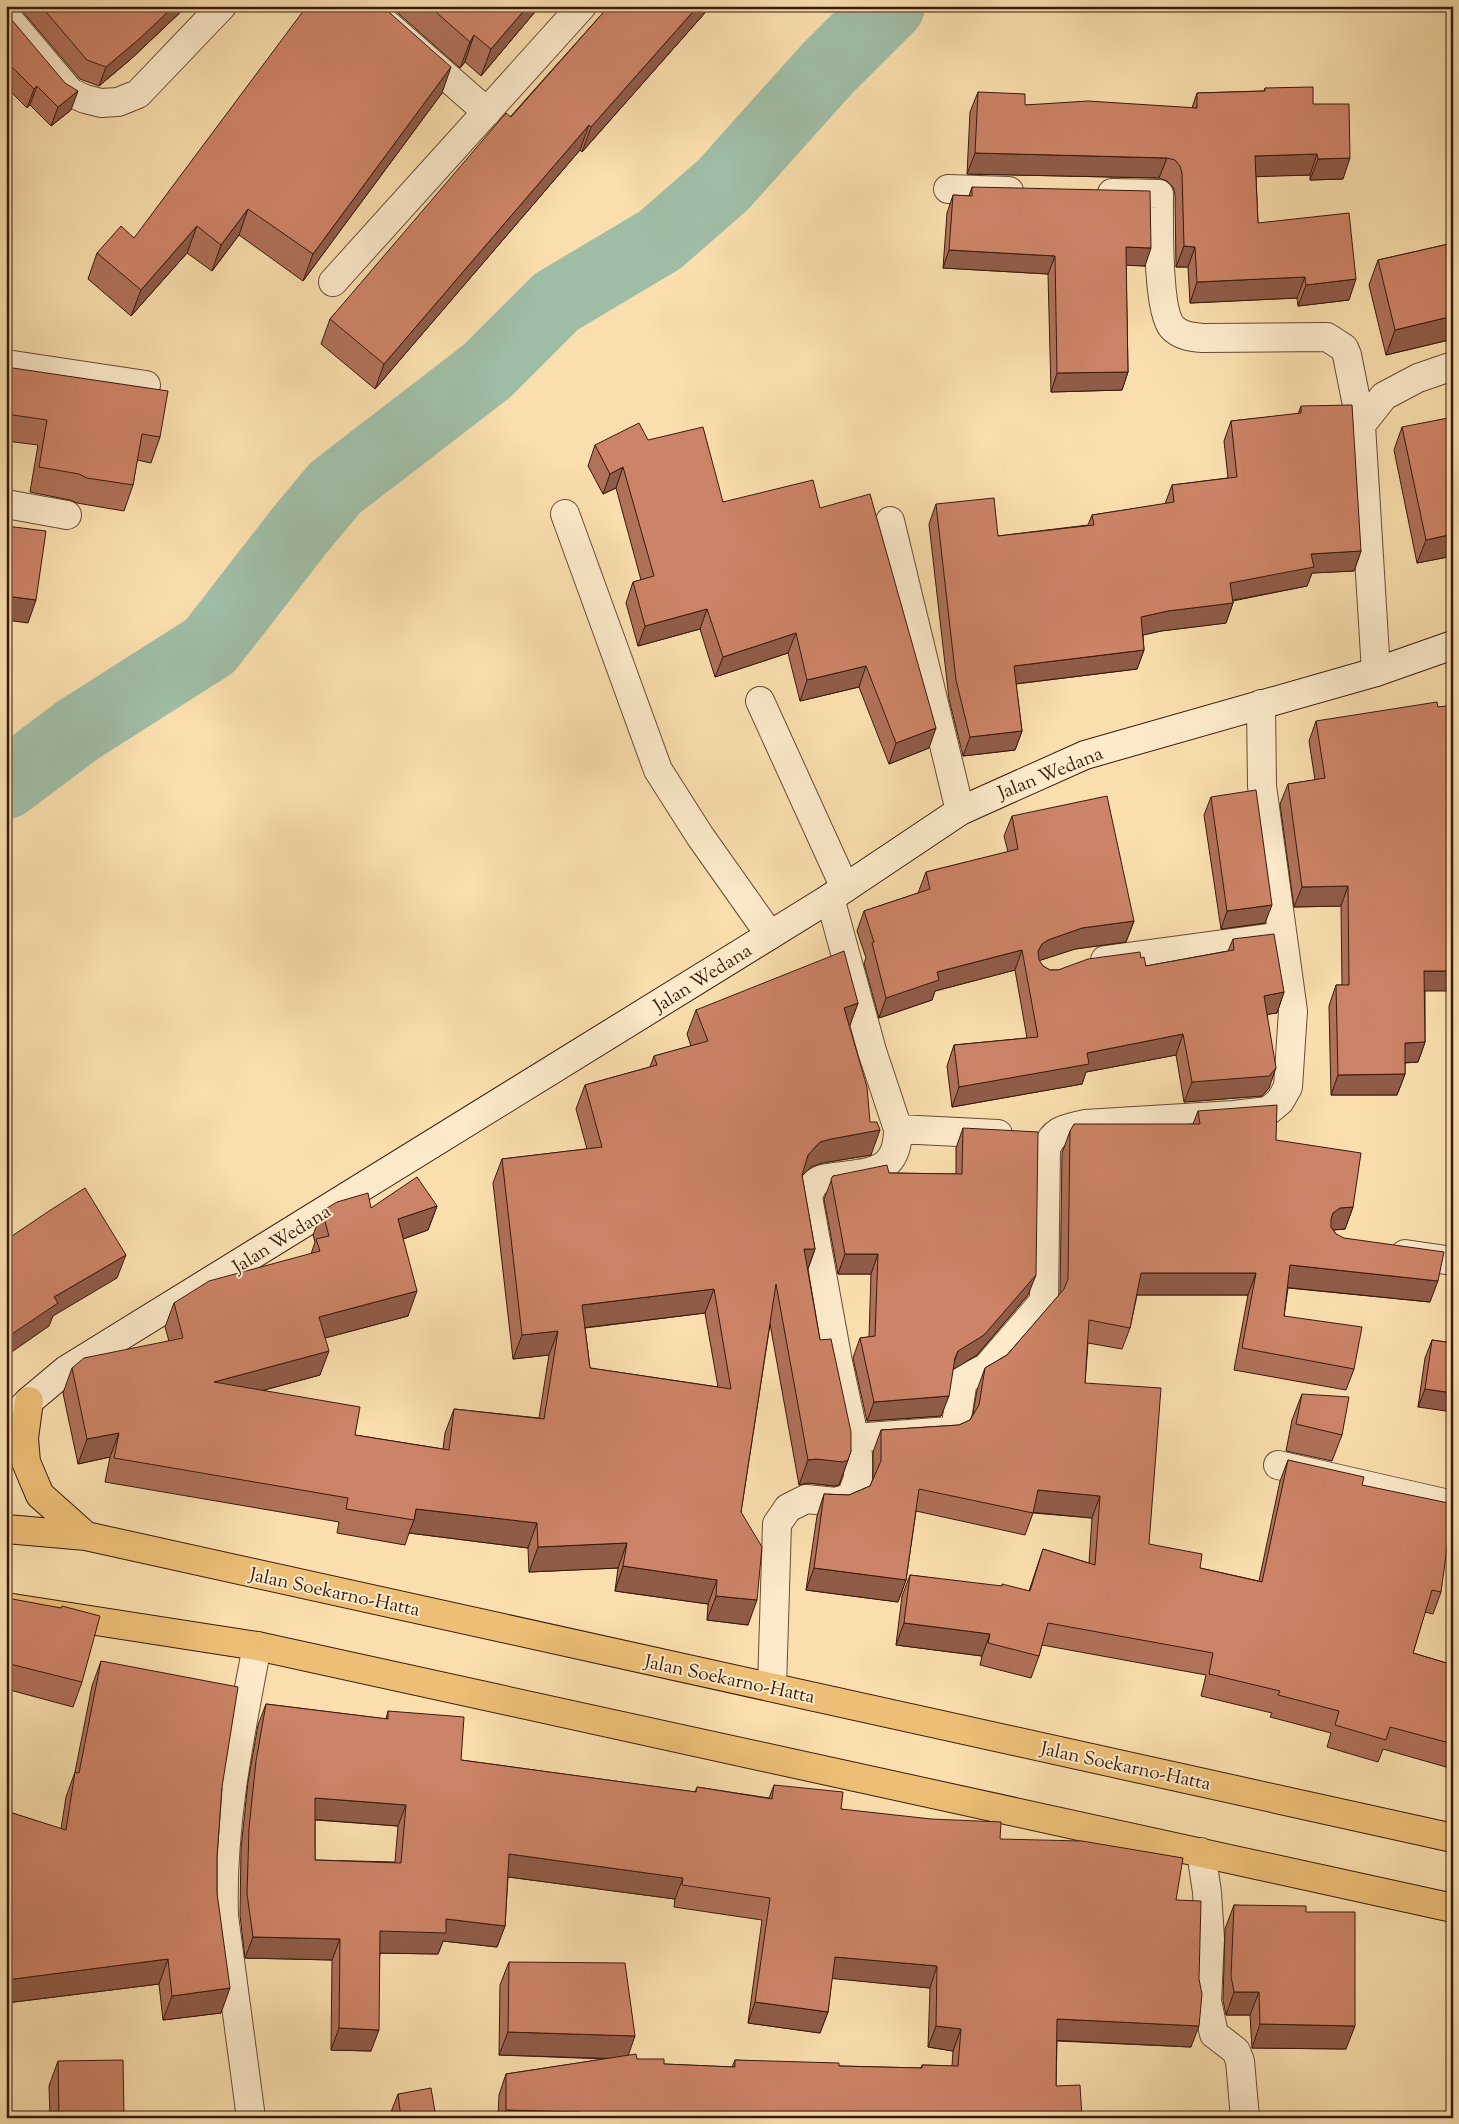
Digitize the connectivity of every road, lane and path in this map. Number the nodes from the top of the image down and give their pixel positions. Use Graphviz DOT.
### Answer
graph roads {
  1 [pos="222,6"];
  2 [pos="366,6"];
  3 [pos="582,6"];
  4 [pos="6,16"];
  5 [pos="487,112"];
  6 [pos="948,189"];
  7 [pos="1034,191"];
  8 [pos="1092,193"];
  9 [pos="333,282"];
  10 [pos="6,364"];
  11 [pos="1453,366"];
  12 [pos="146,384"];
  13 [pos="1361,425"];
  14 [pos="6,504"];
  15 [pos="565,514"];
  16 [pos="67,515"];
  17 [pos="890,521"];
  18 [pos="1453,645"];
  19 [pos="1376,672"];
  20 [pos="760,701"];
  21 [pos="1261,704"];
  22 [pos="960,811"];
  23 [pos="837,893"];
  24 [pos="770,935"];
  25 [pos="1284,936"];
  26 [pos="1077,964"];
  27 [pos="898,1129"];
  28 [pos="1051,1136"];
  29 [pos="1384,1250"];
  30 [pos="1453,1261"];
  31 [pos="29,1401"];
  32 [pos="6,1424"];
  33 [pos="854,1438"];
  34 [pos="1278,1465"];
  35 [pos="1453,1505"];
  36 [pos="6,1529"];
  37 [pos="86,1536"];
  38 [pos="6,1607"];
  39 [pos="256,1646"];
  40 [pos="772,1687"];
  41 [pos="1453,1838"];
  42 [pos="1201,1852"];
  43 [pos="1453,1908"];
  44 [pos="251,2118"];
  45 [pos="1244,2118"];
  1 -- 4 [label="street"];
  2 -- 5 [label="street"];
  3 -- 5 [label="street"];
  5 -- 9 [label="street"];
  6 -- 7 [label="street"];
  8 -- 13 [label="street"];
  10 -- 12 [label="street"];
  11 -- 13 [label="street"];
  13 -- 19 [label="street"];
  14 -- 16 [label="street"];
  15 -- 24 [label="street"];
  17 -- 22 [label="street"];
  18 -- 19 [label="street, Jalan Wedana"];
  19 -- 21 [label="street, Jalan Wedana"];
  20 -- 23 [label="street"];
  21 -- 22 [label="street, Jalan Wedana"];
  21 -- 25 [label="street"];
  22 -- 23 [label="street, Jalan Wedana"];
  23 -- 24 [label="street, Jalan Wedana"];
  23 -- 27 [label="street"];
  24 -- 31 [label="street, Jalan Wedana"];
  25 -- 26 [label="street"];
  25 -- 28 [label="street"];
  27 -- 28 [label="street"];
  27 -- 33 [label="street"];
  28 -- 33 [label="street"];
  29 -- 30 [label="street"];
  31 -- 32 [label="street, Jalan Wedana"];
  31 -- 37 [label="highway"];
  33 -- 40 [label="street"];
  34 -- 35 [label="street"];
  36 -- 37 [label="highway, Jalan Soekarno-Hatta"];
  37 -- 40 [label="highway, Jalan Soekarno-Hatta"];
  38 -- 39 [label="highway"];
  39 -- 42 [label="highway"];
  39 -- 44 [label="street"];
  40 -- 41 [label="highway, Jalan Soekarno-Hatta"];
  42 -- 43 [label="highway"];
  42 -- 45 [label="street"];
}
